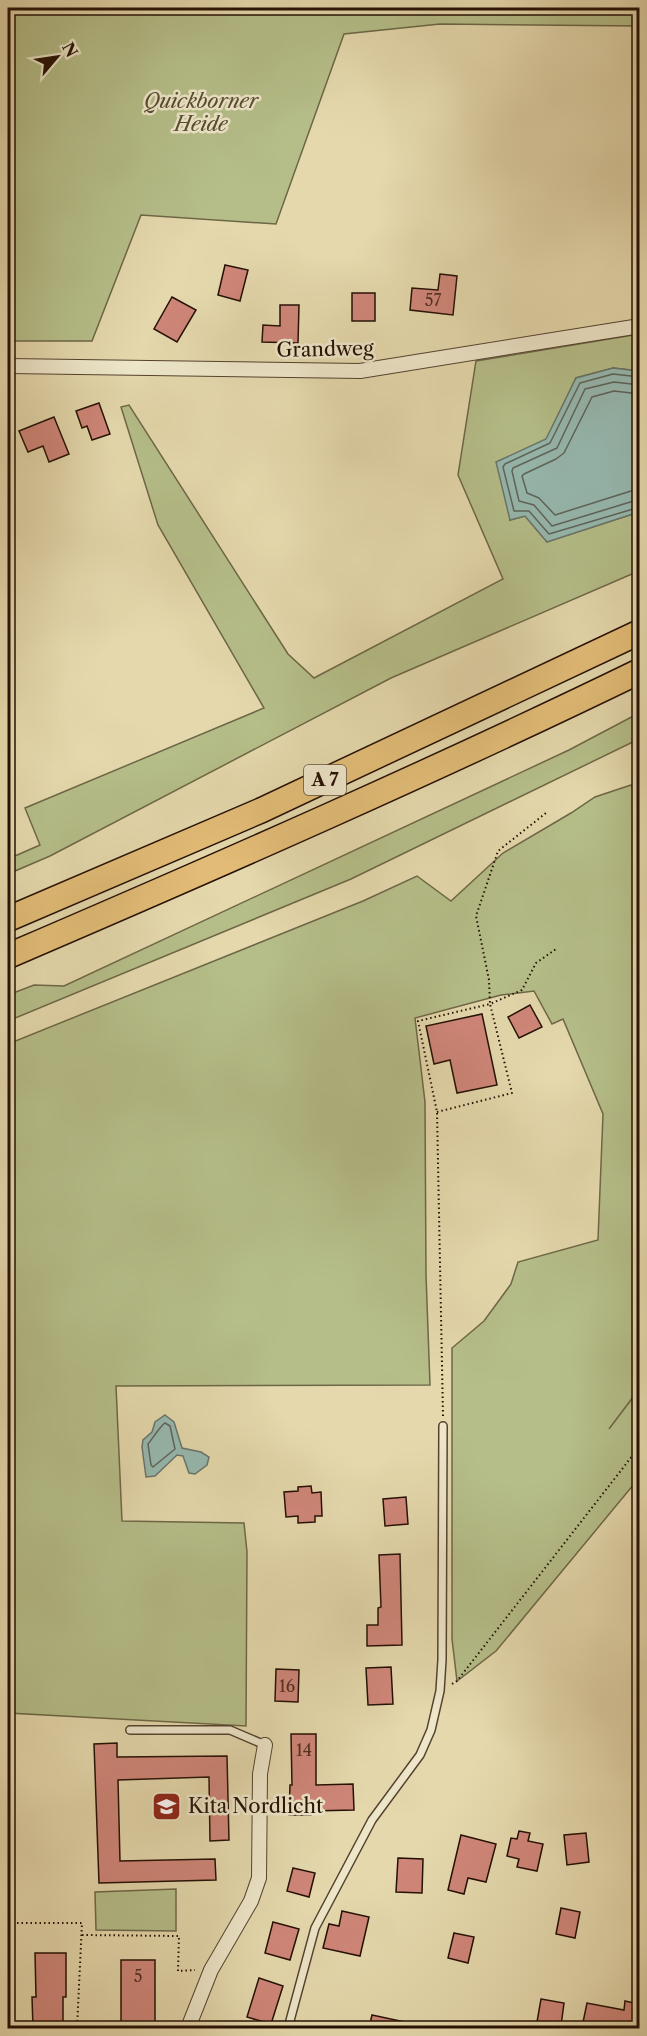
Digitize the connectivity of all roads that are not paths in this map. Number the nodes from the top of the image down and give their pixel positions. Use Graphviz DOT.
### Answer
graph roads {
  1 [pos="639,326"];
  2 [pos="8,366"];
  3 [pos="639,632"];
  4 [pos="639,671"];
  5 [pos="8,919"];
  6 [pos="8,956"];
  7 [pos="443,1426"];
  8 [pos="129,1730"];
  9 [pos="265,1745"];
  10 [pos="188,2028"];
  11 [pos="288,2028"];
  1 -- 2 [label="street, Grandweg"];
  3 -- 5 [label="highway, A 7"];
  4 -- 6 [label="highway, A 7"];
  7 -- 11 [label="lane"];
  8 -- 9 [label="lane"];
  9 -- 10 [label="street"];
}
